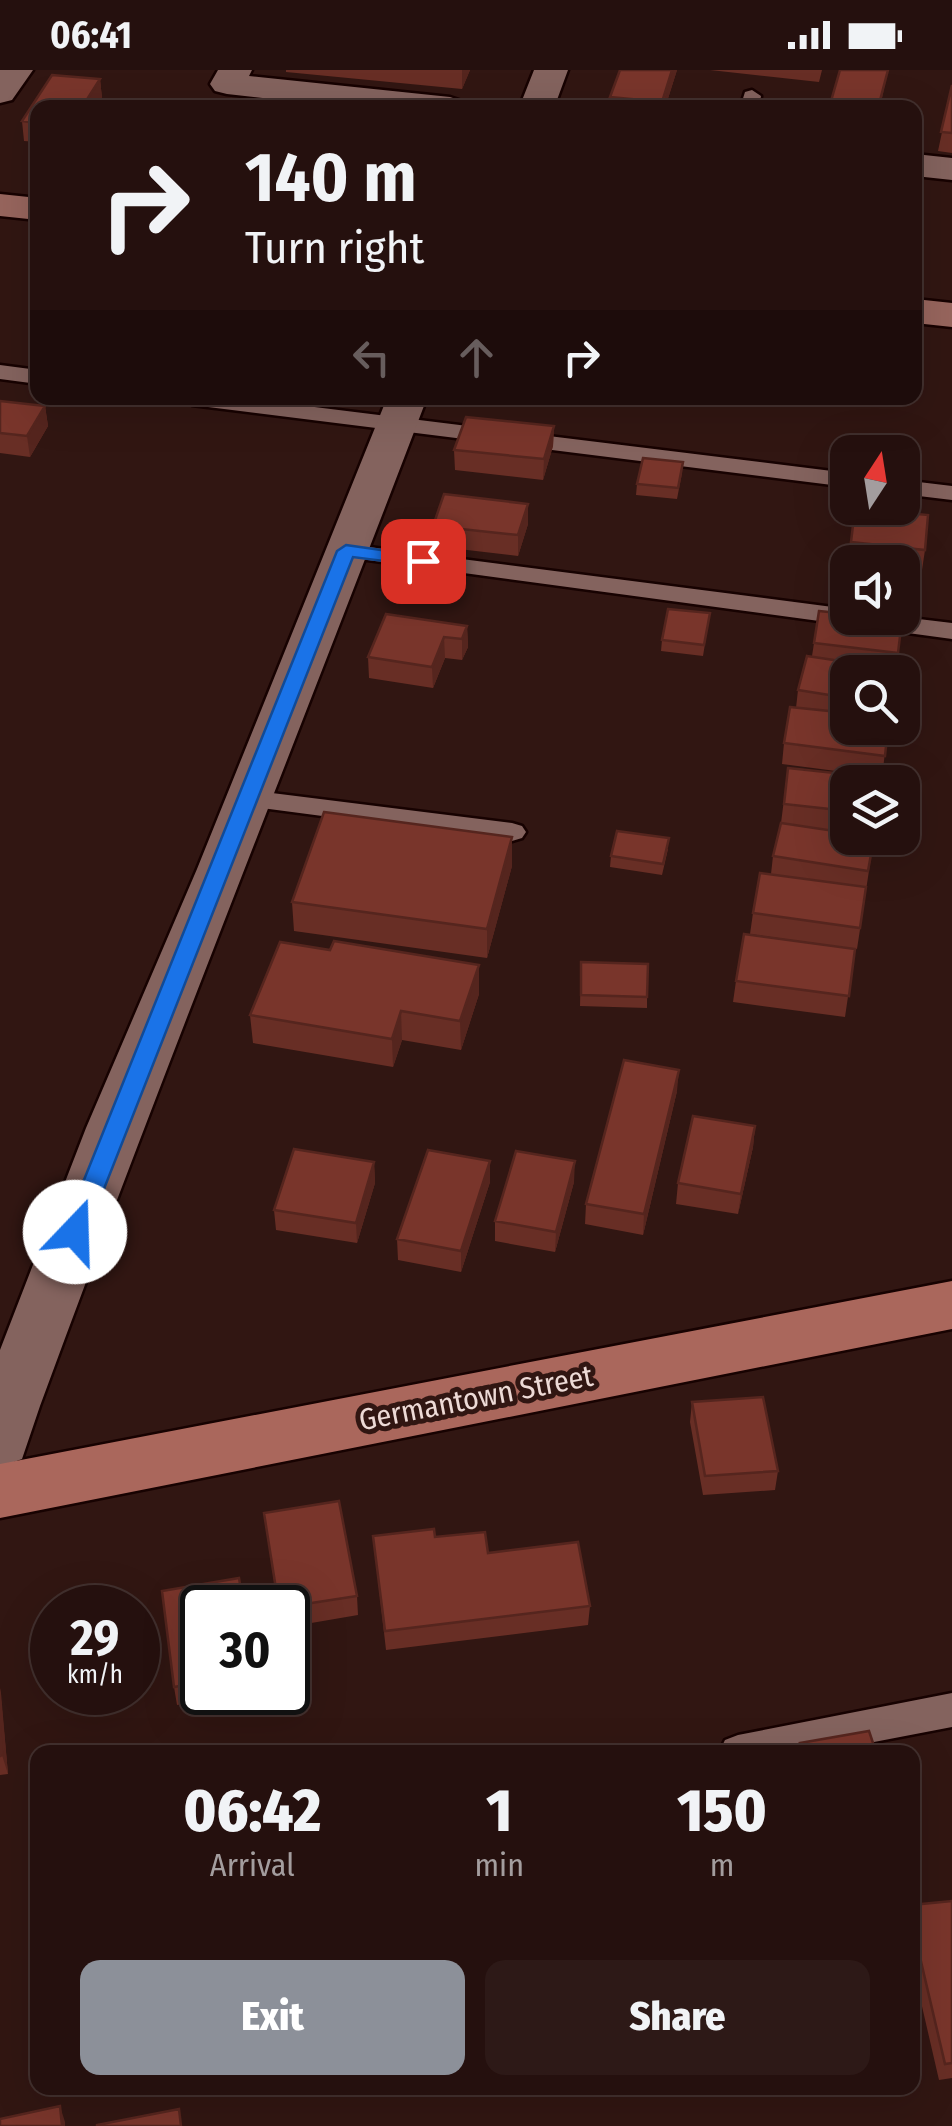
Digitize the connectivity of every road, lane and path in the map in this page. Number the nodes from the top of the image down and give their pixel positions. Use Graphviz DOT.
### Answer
graph roads {
  1 [pos="16,70"];
  2 [pos="235,70"];
  3 [pos="551,70"];
  4 [pos="0,93"];
  5 [pos="375,100"];
  6 [pos="539,100"];
  7 [pos="922,166"];
  8 [pos="952,169"];
  9 [pos="0,205"];
  10 [pos="30,208"];
  11 [pos="922,312"];
  12 [pos="952,315"];
  13 [pos="0,372"];
  14 [pos="30,377"];
  15 [pos="305,405"];
  16 [pos="402,411"];
  17 [pos="830,477"];
  18 [pos="920,490"];
  19 [pos="952,494"];
  20 [pos="346,551"];
  21 [pos="830,614"];
  22 [pos="920,627"];
  23 [pos="952,631"];
  24 [pos="248,799"];
  25 [pos="512,832"];
  26 [pos="952,1305"];
  27 [pos="0,1442"];
  28 [pos="0,1491"];
  29 [pos="952,1710"];
  30 [pos="774,1745"];
  1 -- 4 [label="street"];
  2 -- 5 [label="street"];
  3 -- 6 [label="street"];
  7 -- 8 [label="street"];
  9 -- 10 [label="street"];
  11 -- 12 [label="street"];
  13 -- 14 [label="lane"];
  15 -- 16 [label="lane"];
  16 -- 17 [label="lane"];
  16 -- 20 [label="street"];
  18 -- 19 [label="lane"];
  20 -- 21 [label="lane"];
  20 -- 24 [label="street"];
  22 -- 23 [label="lane"];
  24 -- 25 [label="lane"];
  24 -- 27 [label="street"];
  26 -- 28 [label="main road, Germantown Street"];
  29 -- 30 [label="lane"];
}
